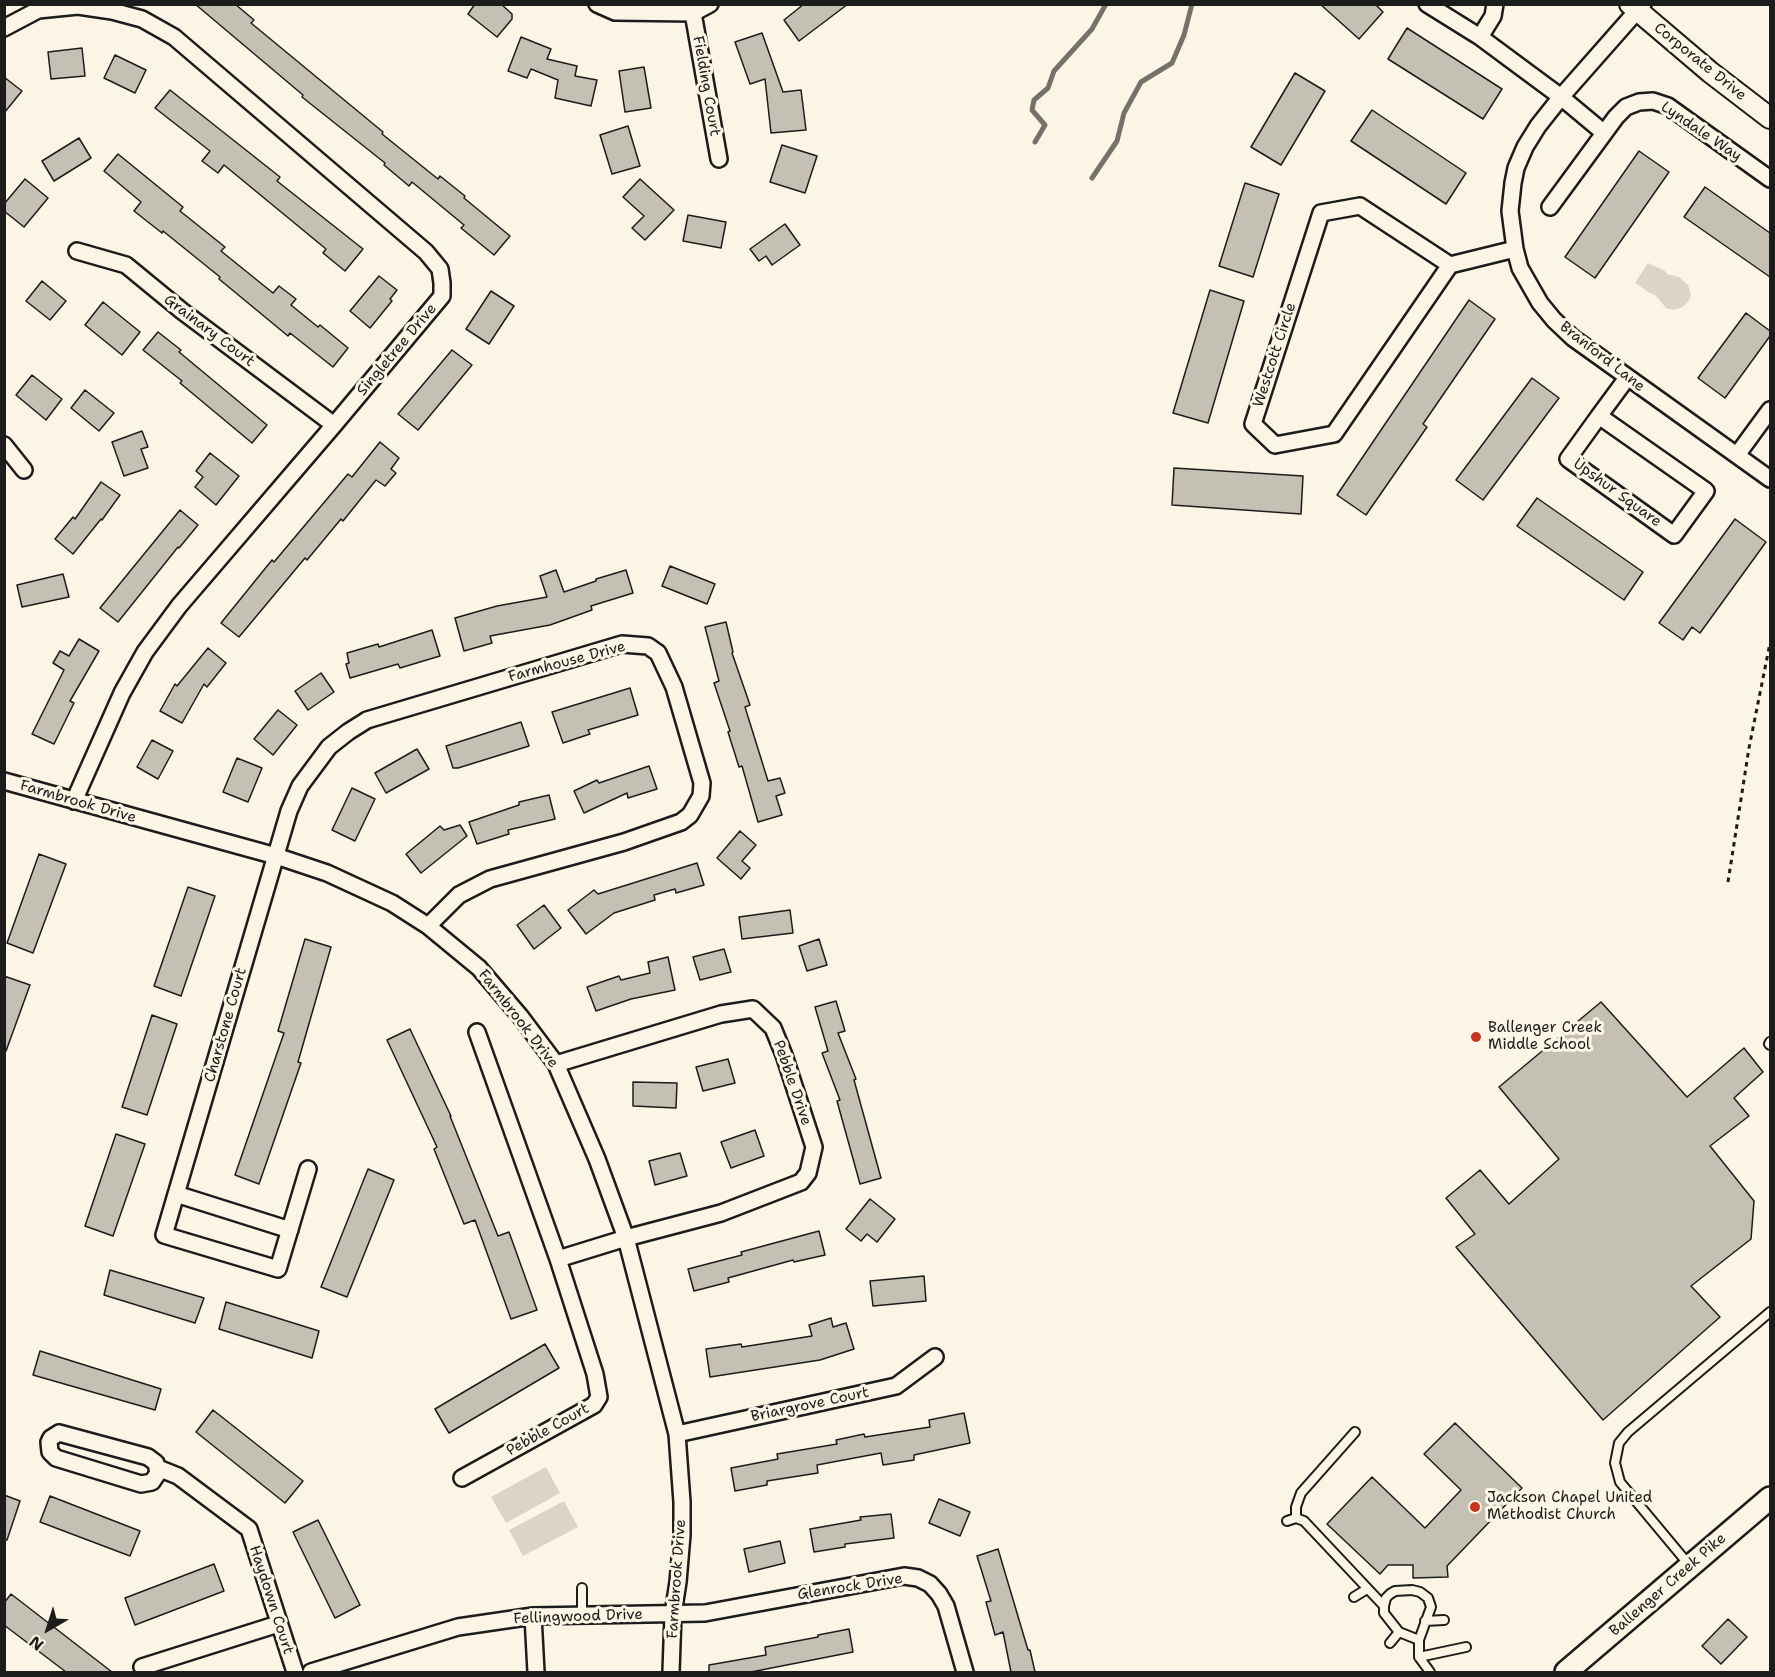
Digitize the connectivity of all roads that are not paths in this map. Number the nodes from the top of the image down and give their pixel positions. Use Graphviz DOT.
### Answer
graph roads {
  1 [pos="597,4"];
  2 [pos="710,4"];
  3 [pos="1427,4"];
  4 [pos="1495,4"];
  5 [pos="78,5"];
  6 [pos="1637,7"];
  7 [pos="693,13"];
  8 [pos="4,28"];
  9 [pos="1480,38"];
  10 [pos="1561,97"];
  11 [pos="1770,118"];
  12 [pos="1603,132"];
  13 [pos="719,159"];
  14 [pos="1770,179"];
  15 [pos="1550,207"];
  16 [pos="1515,249"];
  17 [pos="77,251"];
  18 [pos="1450,265"];
  19 [pos="1627,378"];
  20 [pos="1770,410"];
  21 [pos="1599,416"];
  22 [pos="334,425"];
  23 [pos="4,445"];
  24 [pos="1737,455"];
  25 [pos="24,470"];
  26 [pos="1770,479"];
  27 [pos="4,781"];
  28 [pos="74,801"];
  29 [pos="276,856"];
  30 [pos="428,926"];
  31 [pos="477,1032"];
  32 [pos="556,1064"];
  33 [pos="308,1169"];
  34 [pos="176,1194"];
  35 [pos="290,1230"];
  36 [pos="626,1238"];
  37 [pos="558,1259"];
  38 [pos="1770,1312"];
  39 [pos="935,1357"];
  40 [pos="1355,1432"];
  41 [pos="677,1434"];
  42 [pos="158,1468"];
  43 [pos="462,1478"];
  44 [pos="1770,1498"];
  45 [pos="1296,1518"];
  46 [pos="1287,1521"];
  47 [pos="1690,1566"];
  48 [pos="582,1588"];
  49 [pos="1367,1588"];
  50 [pos="1354,1598"];
  51 [pos="1383,1606"];
  52 [pos="673,1614"];
  53 [pos="533,1616"];
  54 [pos="582,1616"];
  55 [pos="1444,1620"];
  56 [pos="1425,1621"];
  57 [pos="278,1624"];
  58 [pos="1399,1632"];
  59 [pos="1419,1640"];
  60 [pos="1390,1643"];
  61 [pos="1466,1647"];
  62 [pos="1419,1657"];
  63 [pos="142,1667"];
  64 [pos="294,1672"];
  65 [pos="311,1672"];
  66 [pos="536,1672"];
  67 [pos="671,1672"];
  68 [pos="965,1672"];
  69 [pos="1430,1672"];
  70 [pos="1566,1672"];
  1 -- 7 [label="street"];
  2 -- 7 [label="street"];
  3 -- 9 [label="street"];
  4 -- 9 [label="street"];
  5 -- 8 [label="street, Singletree Drive"];
  5 -- 22 [label="street, Singletree Drive"];
  6 -- 10 [label="street, Branford Lane"];
  6 -- 11 [label="street, Corporate Drive"];
  7 -- 13 [label="street, Fielding Court"];
  9 -- 10 [label="street"];
  10 -- 12 [label="street"];
  10 -- 16 [label="street, Branford Lane"];
  12 -- 14 [label="street, Lyndale Way"];
  12 -- 15 [label="street, Lyndale Way"];
  16 -- 18 [label="street"];
  16 -- 19 [label="street, Branford Lane"];
  17 -- 22 [label="street, Grainary Court"];
  18 -- 18 [label="street, Westcott Circle"];
  19 -- 21 [label="street, Upshur Square"];
  19 -- 24 [label="street, Branford Lane"];
  20 -- 24 [label="street"];
  21 -- 21 [label="street, Upshur Square"];
  22 -- 28 [label="street, Singletree Drive"];
  23 -- 25 [label="street"];
  24 -- 26 [label="street, Branford Lane"];
  27 -- 28 [label="street, Farmbrook Drive"];
  28 -- 29 [label="street, Farmbrook Drive"];
  29 -- 30 [label="street, Farmbrook Drive"];
  29 -- 30 [label="street, Farmhouse Drive"];
  29 -- 34 [label="street, Charstone Court"];
  30 -- 32 [label="street, Farmbrook Drive"];
  31 -- 37 [label="street, Pebble Court"];
  32 -- 36 [label="street, Farmbrook Drive"];
  32 -- 36 [label="street, Pebble Drive"];
  33 -- 35 [label="street, Charstone Court"];
  34 -- 35 [label="street"];
  34 -- 35 [label="street, Charstone Court"];
  36 -- 37 [label="street"];
  36 -- 41 [label="street, Farmbrook Drive"];
  37 -- 43 [label="street, Pebble Court"];
  38 -- 47 [label="lane"];
  39 -- 41 [label="street, Briargrove Court"];
  40 -- 45 [label="lane"];
  41 -- 52 [label="street, Farmbrook Drive"];
  42 -- 42 [label="street, Haydown Court"];
  42 -- 57 [label="street, Haydown Court"];
  44 -- 47 [label="main road, Ballenger Creek Pike"];
  45 -- 46 [label="lane"];
  45 -- 49 [label="lane"];
  47 -- 70 [label="main road, Ballenger Creek Pike"];
  48 -- 54 [label="lane"];
  49 -- 50 [label="lane"];
  49 -- 51 [label="lane"];
  51 -- 56 [label="lane"];
  51 -- 58 [label="lane"];
  52 -- 54 [label="street, Fellingwood Drive"];
  52 -- 67 [label="street, Farmbrook Drive"];
  52 -- 68 [label="street, Glenrock Drive"];
  53 -- 54 [label="street, Fellingwood Drive"];
  53 -- 65 [label="street, Fellingwood Drive"];
  53 -- 66 [label="street"];
  55 -- 56 [label="lane"];
  56 -- 59 [label="lane"];
  57 -- 63 [label="street"];
  57 -- 64 [label="street, Haydown Court"];
  58 -- 59 [label="lane"];
  58 -- 60 [label="lane"];
  59 -- 62 [label="lane"];
  61 -- 62 [label="lane"];
  62 -- 69 [label="lane"];
}
